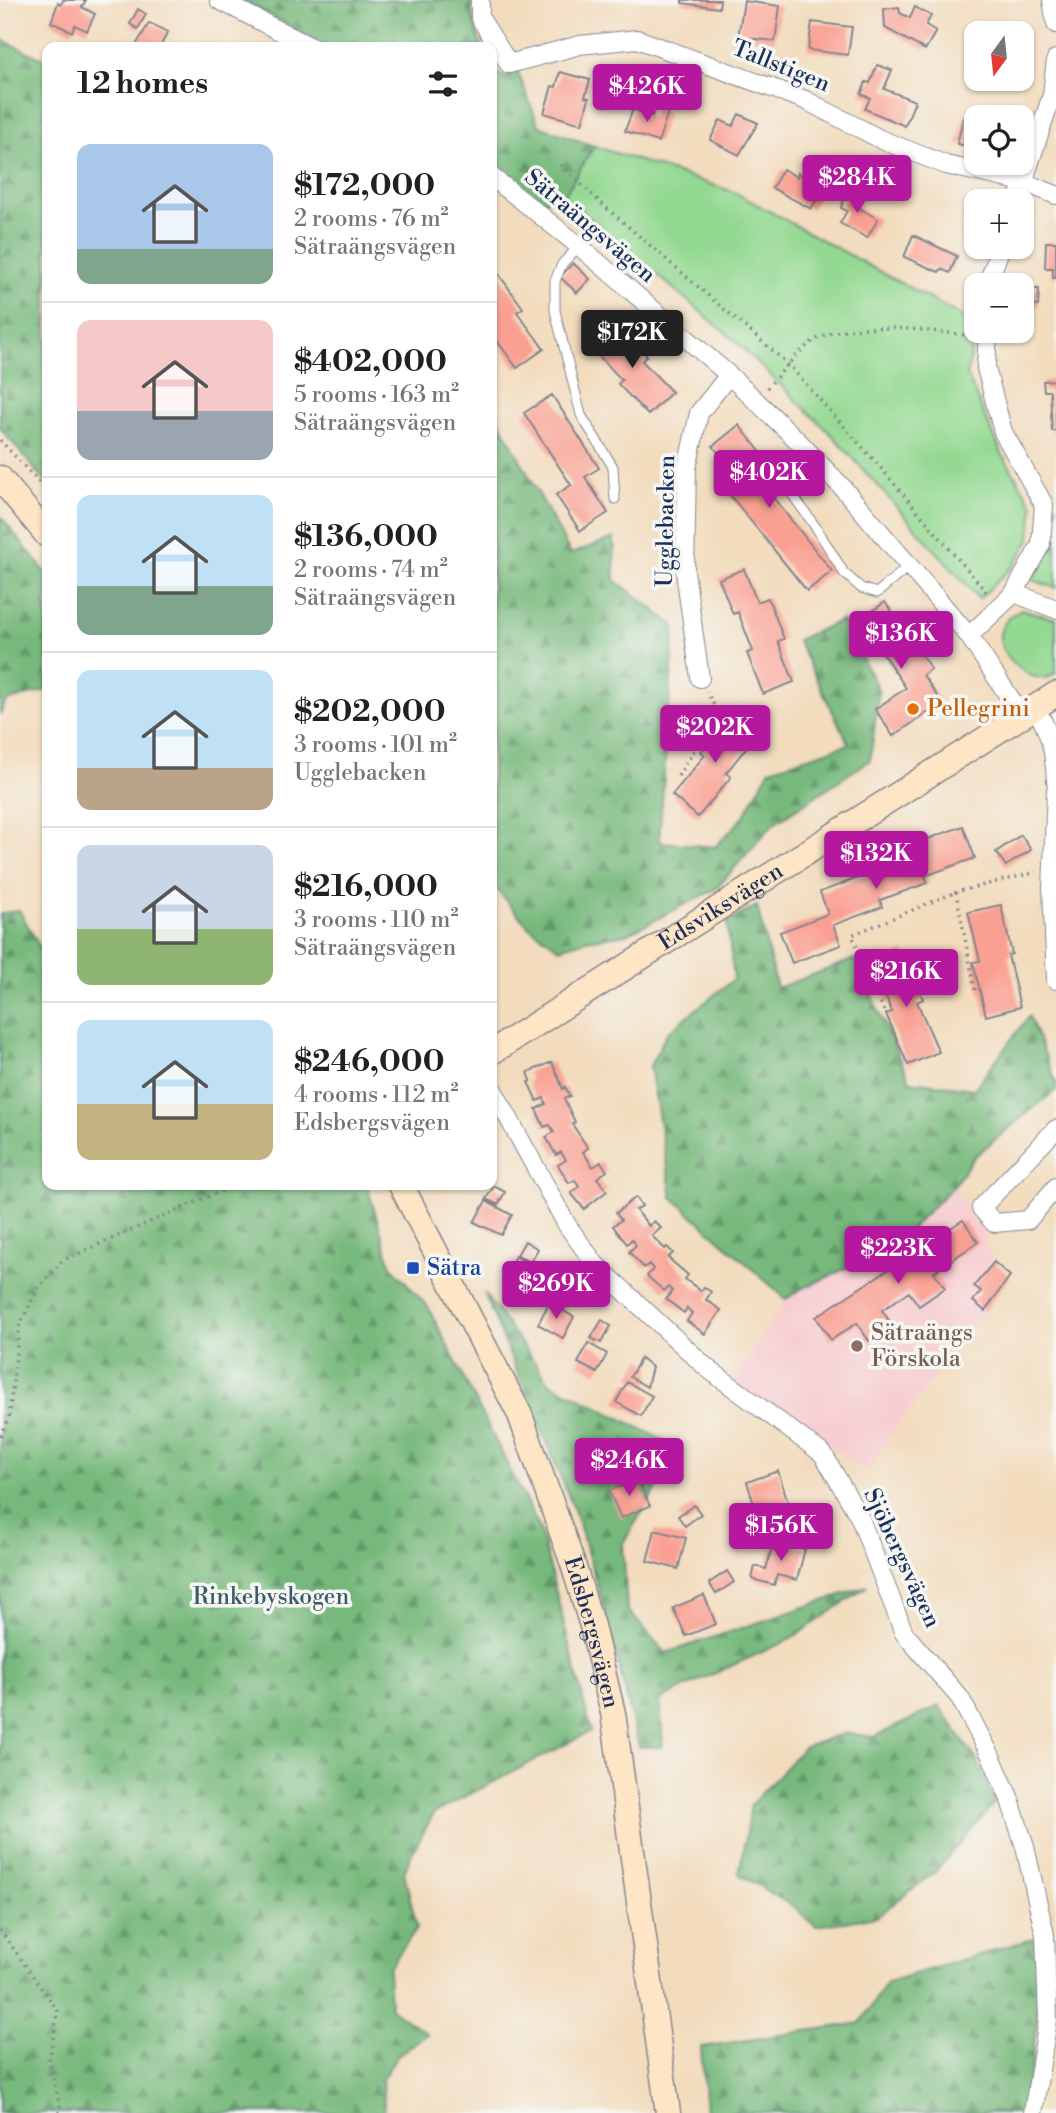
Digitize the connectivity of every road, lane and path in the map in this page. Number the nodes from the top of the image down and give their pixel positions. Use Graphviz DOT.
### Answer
graph roads {
  1 [pos="219,0"];
  2 [pos="480,0"];
  3 [pos="1052,0"];
  4 [pos="1056,24"];
  5 [pos="301,42"];
  6 [pos="495,42"];
  7 [pos="497,45"];
  8 [pos="1056,59"];
  9 [pos="561,165"];
  10 [pos="497,181"];
  11 [pos="1023,182"];
  12 [pos="1021,189"];
  13 [pos="1056,195"];
  14 [pos="579,246"];
  15 [pos="964,333"];
  16 [pos="988,343"];
  17 [pos="789,364"];
  18 [pos="729,375"];
  19 [pos="755,400"];
  20 [pos="0,440"];
  21 [pos="0,478"];
  22 [pos="782,480"];
  23 [pos="42,486"];
  24 [pos="615,499"];
  25 [pos="42,529"];
  26 [pos="909,566"];
  27 [pos="1014,593"];
  28 [pos="998,606"];
  29 [pos="1056,609"];
  30 [pos="969,636"];
  31 [pos="700,678"];
  32 [pos="1038,706"];
  33 [pos="678,776"];
  34 [pos="1056,781"];
  35 [pos="1056,789"];
  36 [pos="1053,869"];
  37 [pos="956,892"];
  38 [pos="1056,980"];
  39 [pos="975,990"];
  40 [pos="884,1011"];
  41 [pos="497,1049"];
  42 [pos="497,1097"];
  43 [pos="1056,1129"];
  44 [pos="1056,1187"];
  45 [pos="224,1190"];
  46 [pos="404,1190"];
  47 [pos="0,1436"];
  48 [pos="0,1930"];
  49 [pos="58,2113"];
  50 [pos="668,2113"];
  51 [pos="1033,2113"];
  1 -- 5 [label="street"];
  2 -- 6 [label="street, Tallstigen"];
  3 -- 4 [label="street"];
  7 -- 11 [label="street, Tallstigen"];
  8 -- 11 [label="street"];
  9 -- 17 [label="path"];
  10 -- 14 [label="street, Sätraängsvägen"];
  11 -- 12 [label="street"];
  11 -- 13 [label="street, Tallstigen"];
  14 -- 18 [label="street, Sätraängsvägen"];
  14 -- 24 [label="lane"];
  15 -- 17 [label="path"];
  16 -- 27 [label="street"];
  17 -- 19 [label="path"];
  17 -- 28 [label="path"];
  18 -- 19 [label="street, Sätraängsvägen"];
  18 -- 31 [label="street, Ugglebacken"];
  19 -- 26 [label="street, Sätraängsvägen"];
  20 -- 23 [label="path"];
  21 -- 25 [label="main road"];
  22 -- 26 [label="lane"];
  26 -- 30 [label="street, Sätraängsvägen"];
  27 -- 28 [label="street"];
  27 -- 29 [label="street"];
  28 -- 30 [label="street"];
  30 -- 32 [label="street, Sätraängsvägen"];
  31 -- 33 [label="path"];
  32 -- 34 [label="street, Sätraängsvägen"];
  32 -- 41 [label="main road, Edsviksvägen"];
  35 -- 36 [label="street"];
  36 -- 37 [label="path"];
  36 -- 38 [label="street"];
  37 -- 39 [label="path"];
  37 -- 40 [label="path"];
  42 -- 51 [label="street, Sjöbergsvägen"];
  43 -- 44 [label="street"];
  45 -- 47 [label="path"];
  46 -- 50 [label="main road, Edsbergsvägen"];
  48 -- 49 [label="path"];
}
